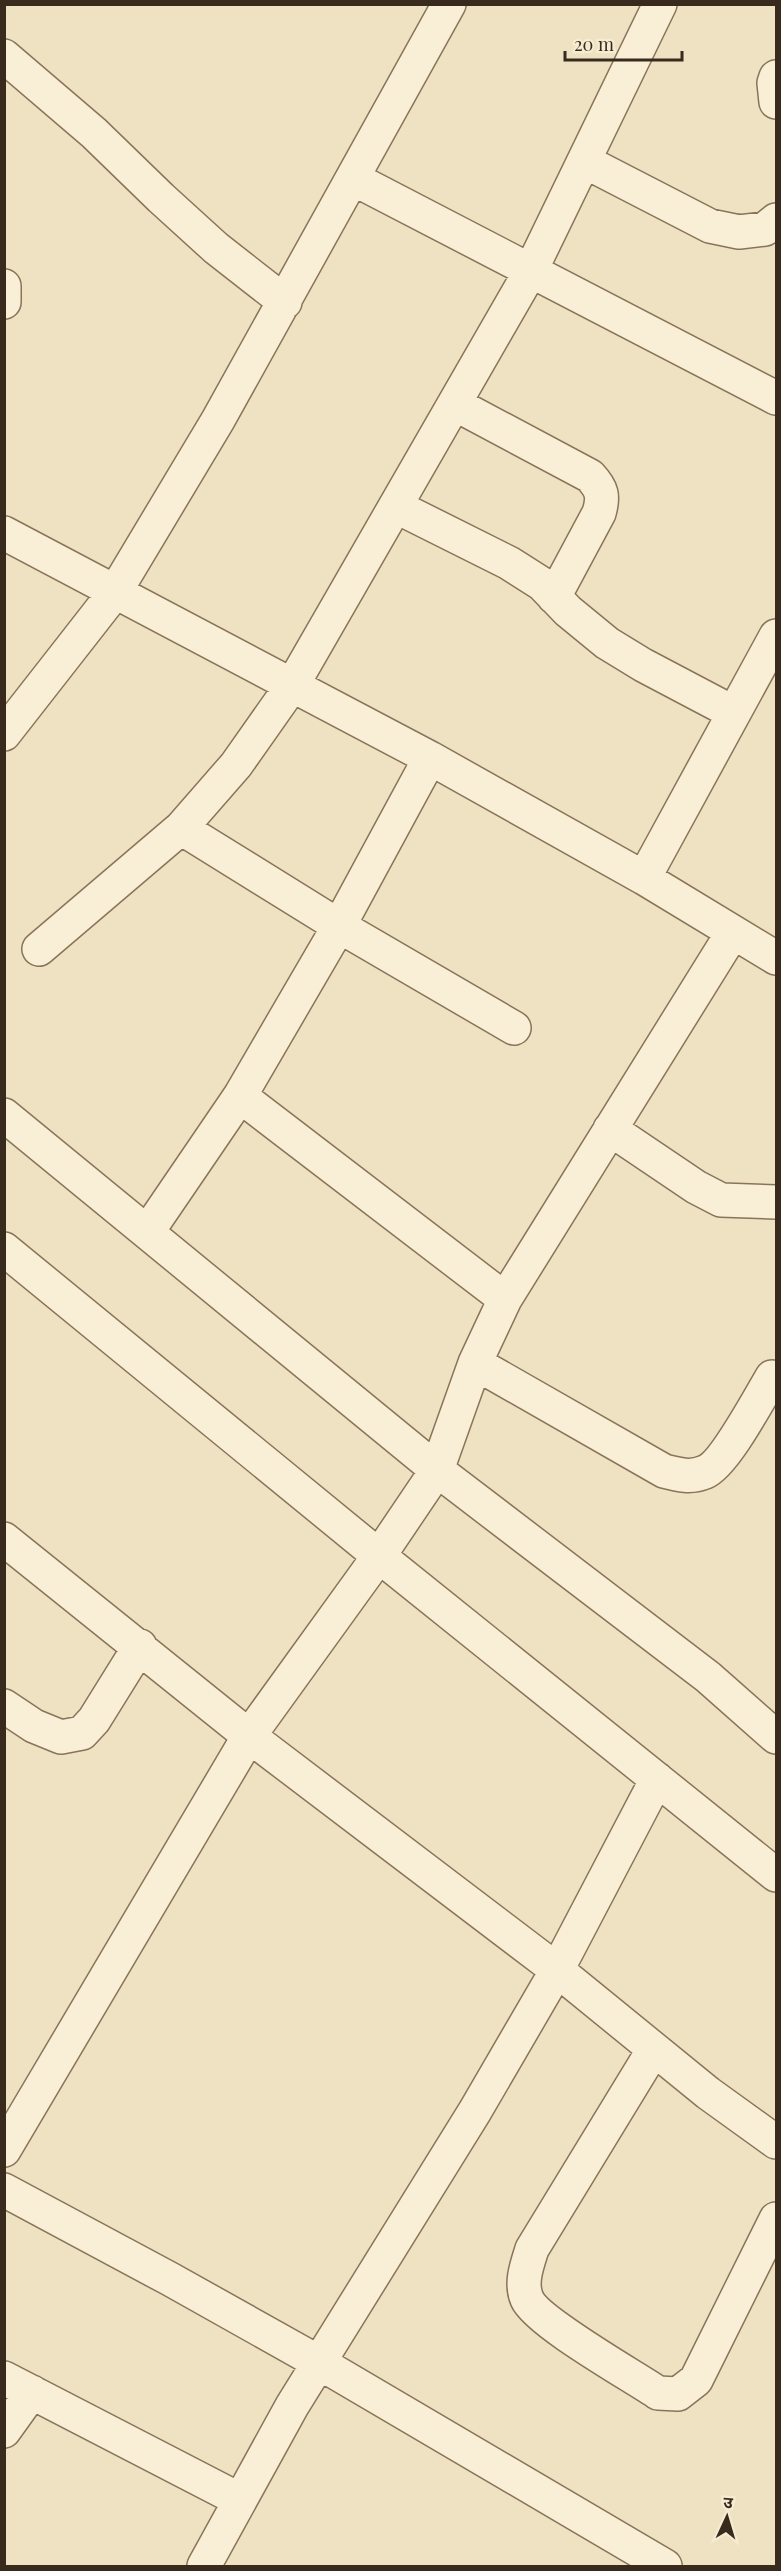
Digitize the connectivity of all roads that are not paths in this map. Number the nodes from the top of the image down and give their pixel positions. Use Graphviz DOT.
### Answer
graph roads {
  1 [pos="449,4"];
  2 [pos="660,4"];
  3 [pos="4,56"];
  4 [pos="777,77"];
  5 [pos="777,102"];
  6 [pos="584,160"];
  7 [pos="354,179"];
  8 [pos="777,220"];
  9 [pos="530,272"];
  10 [pos="4,286"];
  11 [pos="4,302"];
  12 [pos="285,302"];
  13 [pos="777,398"];
  14 [pos="455,405"];
  15 [pos="397,507"];
  16 [pos="4,532"];
  17 [pos="115,591"];
  18 [pos="554,597"];
  19 [pos="776,636"];
  20 [pos="292,684"];
  21 [pos="734,713"];
  22 [pos="4,734"];
  23 [pos="430,758"];
  24 [pos="181,828"];
  25 [pos="644,878"];
  26 [pos="339,926"];
  27 [pos="733,932"];
  28 [pos="39,949"];
  29 [pos="777,958"];
  30 [pos="514,1028"];
  31 [pos="240,1096"];
  32 [pos="4,1115"];
  33 [pos="610,1129"];
  34 [pos="777,1202"];
  35 [pos="148,1231"];
  36 [pos="4,1249"];
  37 [pos="505,1299"];
  38 [pos="475,1363"];
  39 [pos="772,1377"];
  40 [pos="437,1470"];
  41 [pos="4,1539"];
  42 [pos="379,1556"];
  43 [pos="140,1646"];
  44 [pos="4,1706"];
  45 [pos="249,1736"];
  46 [pos="777,1737"];
  47 [pos="657,1779"];
  48 [pos="777,1875"];
  49 [pos="557,1970"];
  50 [pos="654,2049"];
  51 [pos="777,2142"];
  52 [pos="4,2150"];
  53 [pos="4,2190"];
  54 [pos="777,2219"];
  55 [pos="318,2362"];
  56 [pos="18,2385"];
  57 [pos="4,2432"];
  58 [pos="240,2500"];
  59 [pos="633,2558"];
  60 [pos="204,2566"];
  61 [pos="665,2566"];
  1 -- 7 [label="street"];
  2 -- 6 [label="street"];
  3 -- 12 [label="street"];
  4 -- 5 [label="street"];
  6 -- 8 [label="street"];
  6 -- 9 [label="street"];
  7 -- 9 [label="street"];
  7 -- 12 [label="street"];
  9 -- 13 [label="street"];
  9 -- 14 [label="street"];
  10 -- 11 [label="street"];
  12 -- 17 [label="street"];
  14 -- 15 [label="street"];
  14 -- 18 [label="street"];
  15 -- 18 [label="street"];
  15 -- 20 [label="street"];
  16 -- 17 [label="street"];
  17 -- 20 [label="street"];
  17 -- 22 [label="street"];
  18 -- 21 [label="street"];
  19 -- 21 [label="street"];
  20 -- 23 [label="street"];
  20 -- 24 [label="street"];
  21 -- 25 [label="street"];
  23 -- 25 [label="street"];
  23 -- 26 [label="street"];
  24 -- 26 [label="street"];
  24 -- 28 [label="street"];
  25 -- 27 [label="street"];
  26 -- 30 [label="street"];
  26 -- 31 [label="street"];
  27 -- 29 [label="street"];
  27 -- 33 [label="street"];
  31 -- 35 [label="street"];
  31 -- 37 [label="street"];
  32 -- 35 [label="street"];
  33 -- 34 [label="street"];
  33 -- 37 [label="street"];
  35 -- 40 [label="street"];
  36 -- 42 [label="street"];
  37 -- 38 [label="street"];
  38 -- 39 [label="street"];
  38 -- 40 [label="street"];
  40 -- 42 [label="street"];
  40 -- 46 [label="street"];
  41 -- 43 [label="street"];
  42 -- 45 [label="street"];
  42 -- 47 [label="street"];
  43 -- 44 [label="street"];
  43 -- 45 [label="street"];
  45 -- 49 [label="street"];
  45 -- 52 [label="street"];
  47 -- 48 [label="street"];
  47 -- 49 [label="street"];
  49 -- 50 [label="street"];
  49 -- 55 [label="street"];
  50 -- 51 [label="street"];
  50 -- 54 [label="street"];
  53 -- 55 [label="street"];
  55 -- 58 [label="street"];
  55 -- 59 [label="street"];
  56 -- 57 [label="street"];
  56 -- 58 [label="street"];
  58 -- 60 [label="street"];
  59 -- 61 [label="street"];
}
